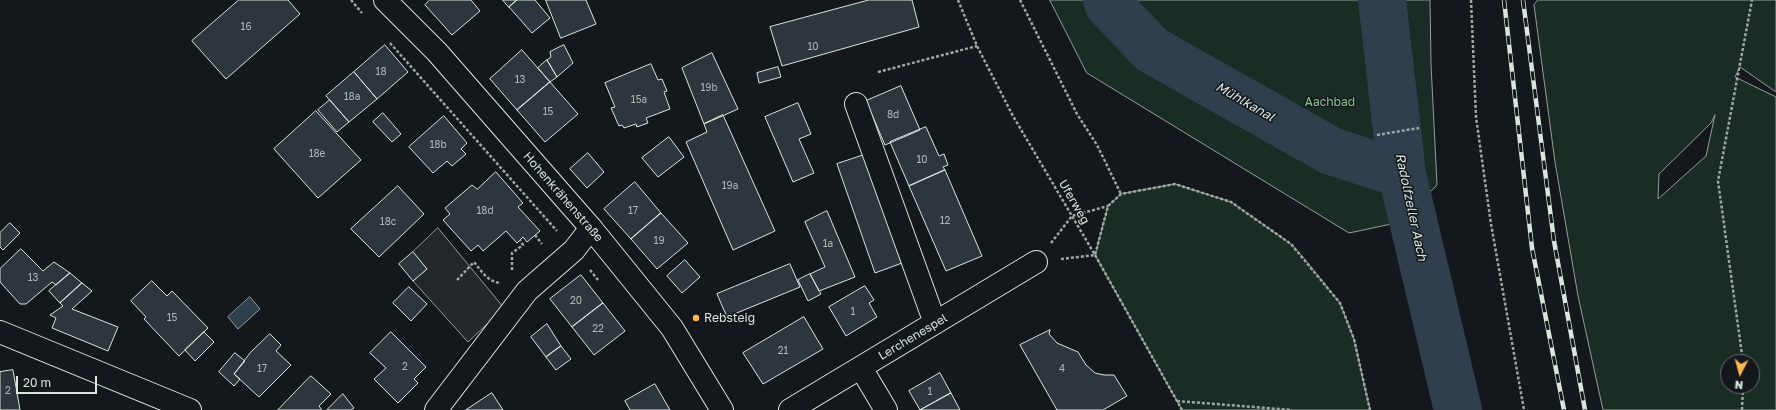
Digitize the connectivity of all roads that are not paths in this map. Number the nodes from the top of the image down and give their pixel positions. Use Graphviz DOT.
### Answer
graph roads {
  1 [pos="385,0"];
  2 [pos="856,104"];
  3 [pos="591,228"];
  4 [pos="1036,262"];
  5 [pos="935,323"];
  6 [pos="0,332"];
  7 [pos="861,368"];
  8 [pos="190,410"];
  9 [pos="436,410"];
  10 [pos="722,410"];
  11 [pos="790,410"];
  12 [pos="886,410"];
  1 -- 3 [label="street, Hohenkrähenstraße"];
  2 -- 5 [label="street"];
  3 -- 9 [label="street"];
  3 -- 10 [label="street, Hohenkrähenstraße"];
  4 -- 5 [label="street, Lerchenespel"];
  5 -- 7 [label="street, Lerchenespel"];
  6 -- 8 [label="street"];
  7 -- 11 [label="street, Lerchenespel"];
  7 -- 12 [label="street"];
}
